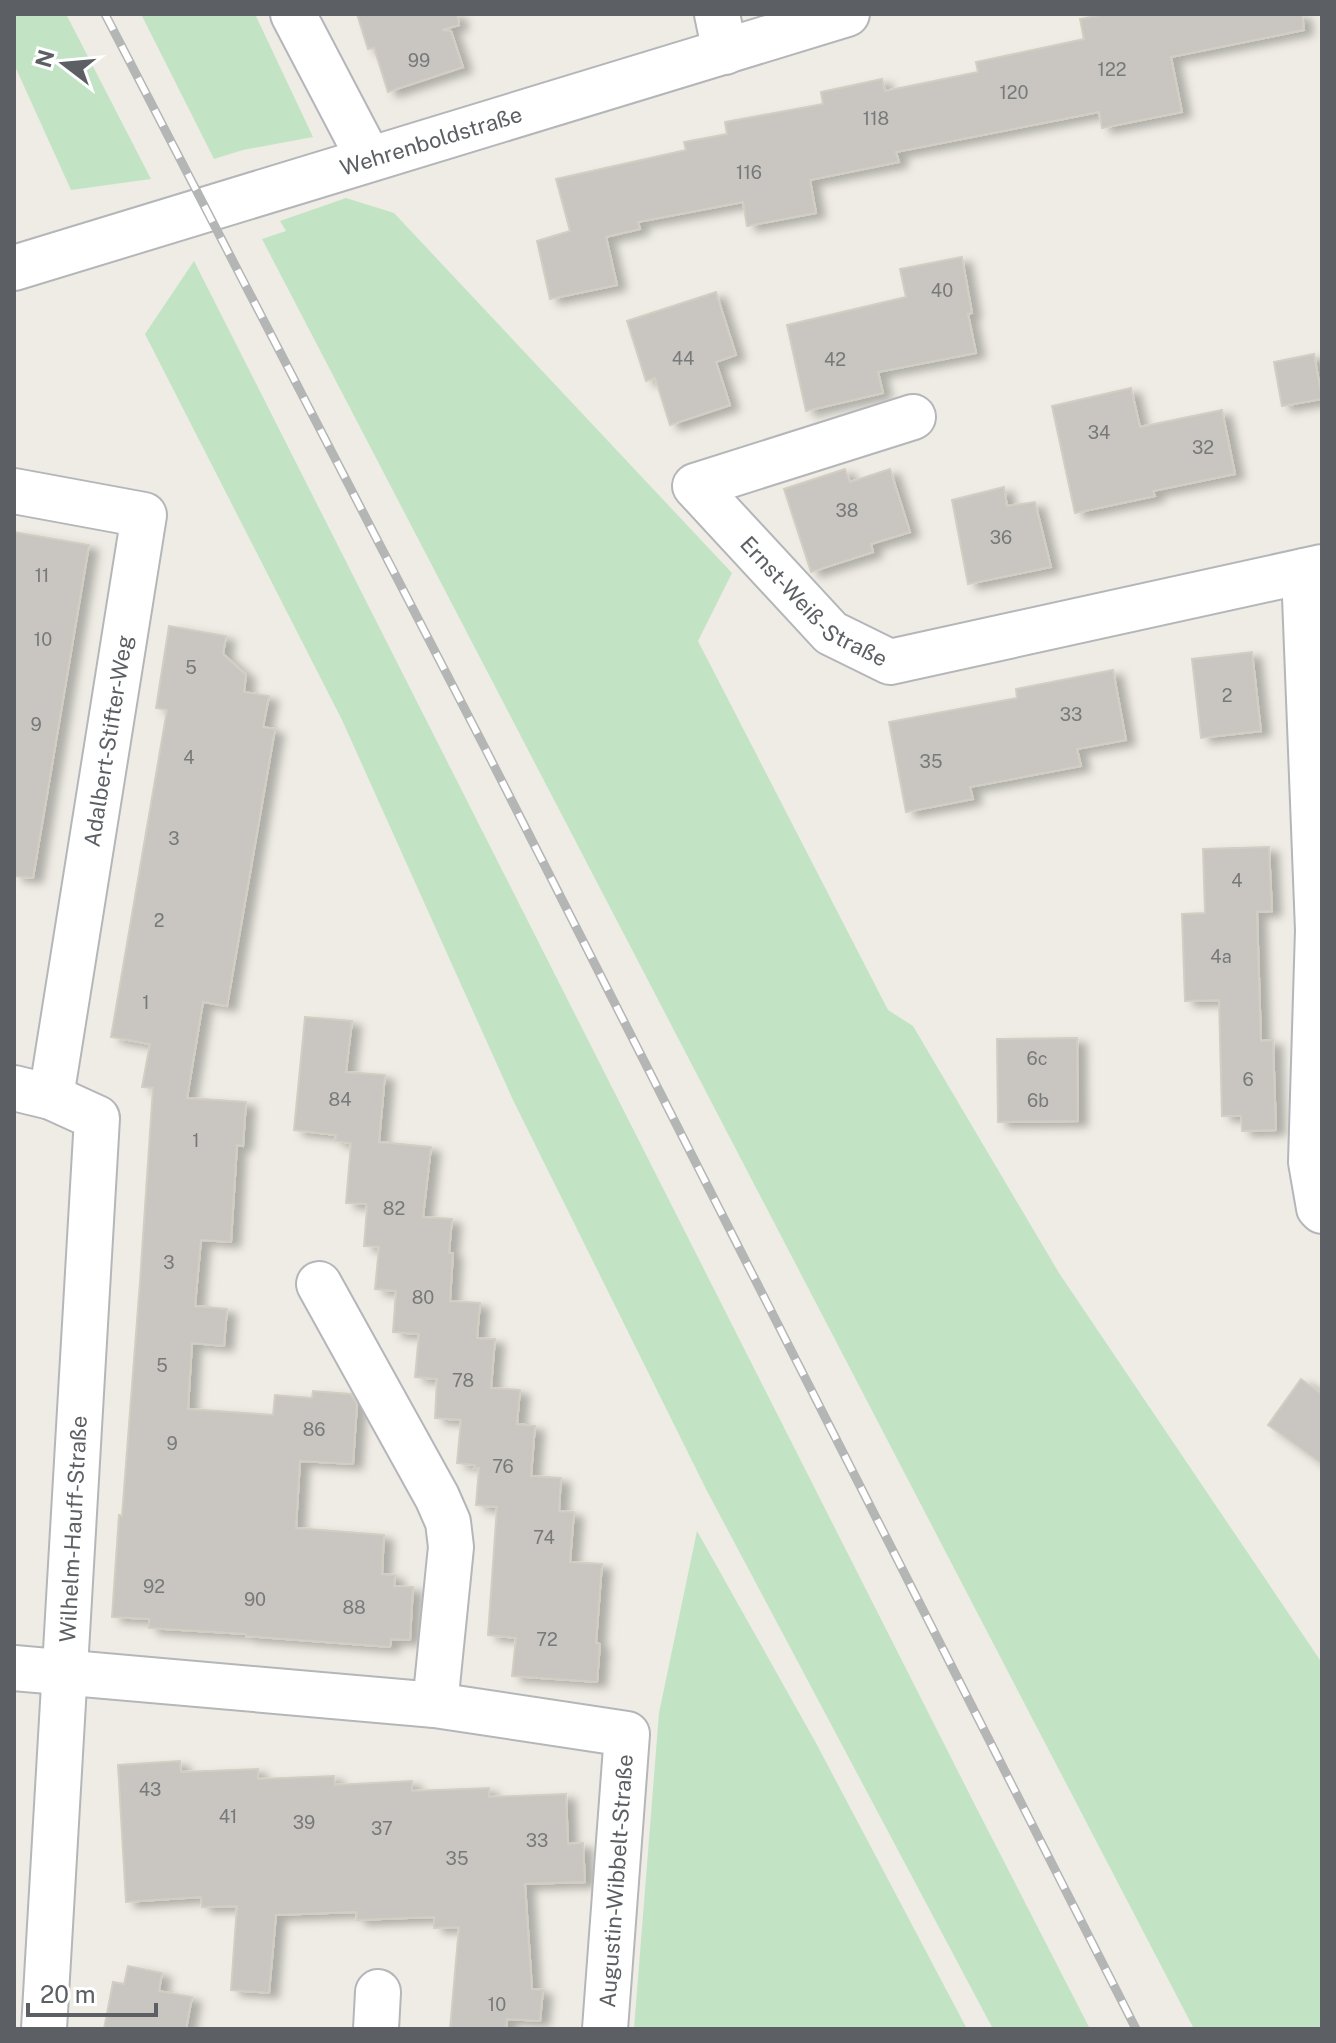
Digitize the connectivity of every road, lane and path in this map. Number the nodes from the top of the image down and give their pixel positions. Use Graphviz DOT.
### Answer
graph roads {
  1 [pos="293,14"];
  2 [pos="847,14"];
  3 [pos="721,33"];
  4 [pos="369,159"];
  5 [pos="14,268"];
  6 [pos="913,417"];
  7 [pos="14,491"];
  8 [pos="1313,569"];
  9 [pos="1320,931"];
  10 [pos="32,1093"];
  11 [pos="1322,1211"];
  12 [pos="319,1284"];
  13 [pos="14,1668"];
  14 [pos="65,1674"];
  15 [pos="435,1705"];
  16 [pos="44,2029"];
  17 [pos="605,2029"];
  1 -- 4 [label="street"];
  2 -- 3 [label="street, Wehrenboldstraße"];
  3 -- 4 [label="street, Wehrenboldstraße"];
  4 -- 5 [label="street, Wehrenboldstraße"];
  6 -- 8 [label="street, Ernst-Weiß-Straße"];
  7 -- 10 [label="street, Adalbert-Stifter-Weg"];
  8 -- 9 [label="street"];
  9 -- 11 [label="street"];
  10 -- 14 [label="street, Wilhelm-Hauff-Straße"];
  12 -- 15 [label="street"];
  13 -- 14 [label="street, Augustin-Wibbelt-Straße"];
  14 -- 15 [label="street, Augustin-Wibbelt-Straße"];
  14 -- 16 [label="street, Wilhelm-Hauff-Straße"];
  15 -- 17 [label="street, Augustin-Wibbelt-Straße"];
}
